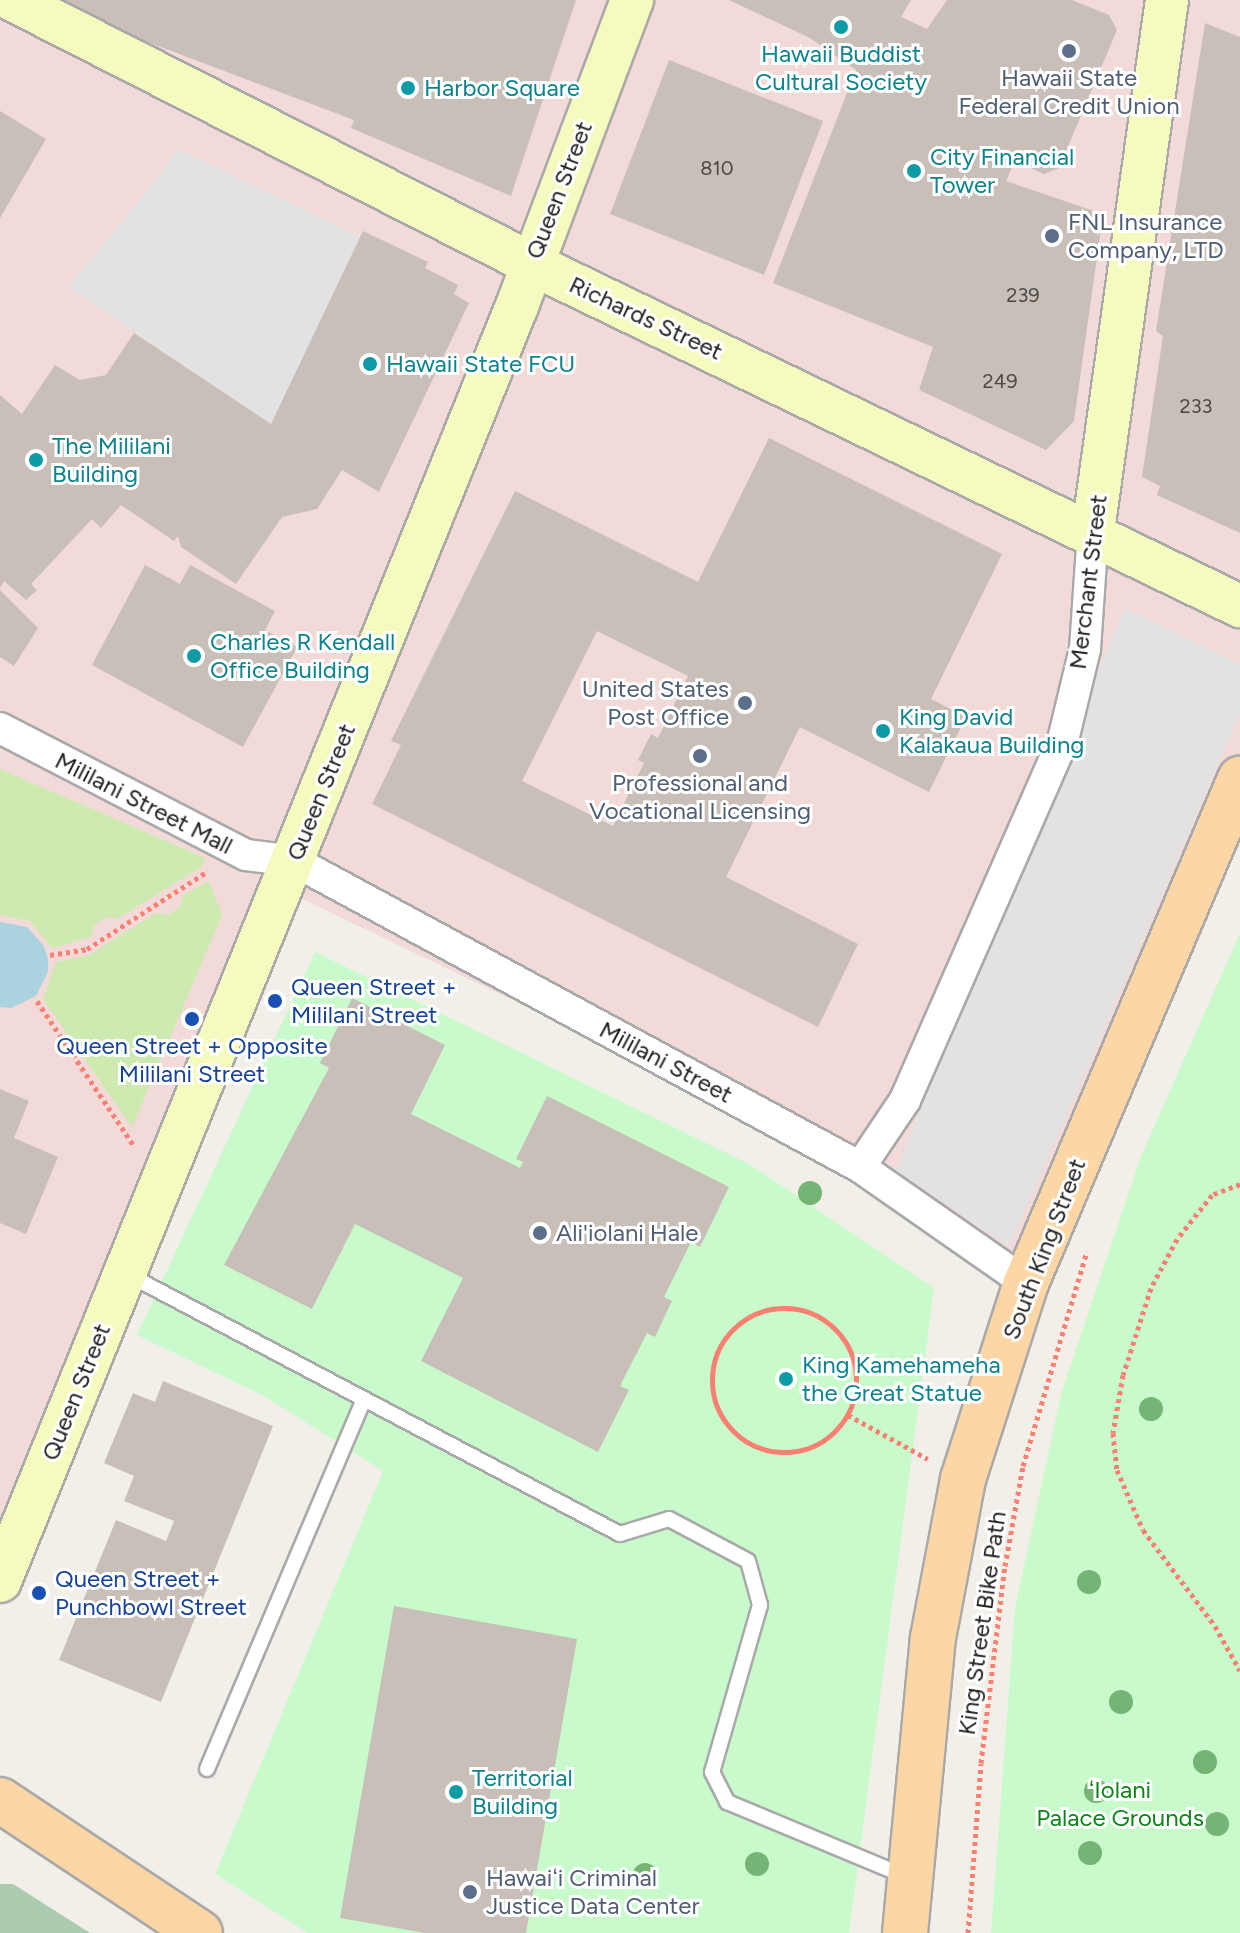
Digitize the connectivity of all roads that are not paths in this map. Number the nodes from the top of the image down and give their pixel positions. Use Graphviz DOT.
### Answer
graph roads {
  1 [pos="13,0"];
  2 [pos="632,0"];
  3 [pos="1167,0"];
  4 [pos="530,263"];
  5 [pos="1093,531"];
  6 [pos="1240,606"];
  7 [pos="0,728"];
  8 [pos="1240,779"];
  9 [pos="294,861"];
  10 [pos="860,1167"];
  11 [pos="124,1272"];
  12 [pos="1026,1283"];
  13 [pos="363,1401"];
  14 [pos="0,1581"];
  15 [pos="207,1769"];
  16 [pos="0,1800"];
  17 [pos="909,1877"];
  18 [pos="200,1933"];
  19 [pos="905,1933"];
  1 -- 4 [label="street, Richards Street"];
  2 -- 4 [label="street, Queen Street"];
  3 -- 5 [label="street, Merchant Street"];
  4 -- 5 [label="street, Richards Street"];
  4 -- 9 [label="street, Queen Street"];
  5 -- 6 [label="street, Richards Street"];
  5 -- 10 [label="street, Merchant Street"];
  7 -- 9 [label="street, Mililani Street Mall"];
  8 -- 12 [label="main road, South King Street"];
  9 -- 10 [label="street, Mililani Street"];
  9 -- 11 [label="street, Queen Street"];
  10 -- 12 [label="street, Mililani Street"];
  11 -- 13 [label="lane"];
  11 -- 14 [label="street, Queen Street"];
  12 -- 17 [label="main road, South King Street"];
  13 -- 15 [label="lane"];
  13 -- 17 [label="lane"];
  16 -- 18 [label="main road"];
  17 -- 19 [label="main road, South King Street"];
}
